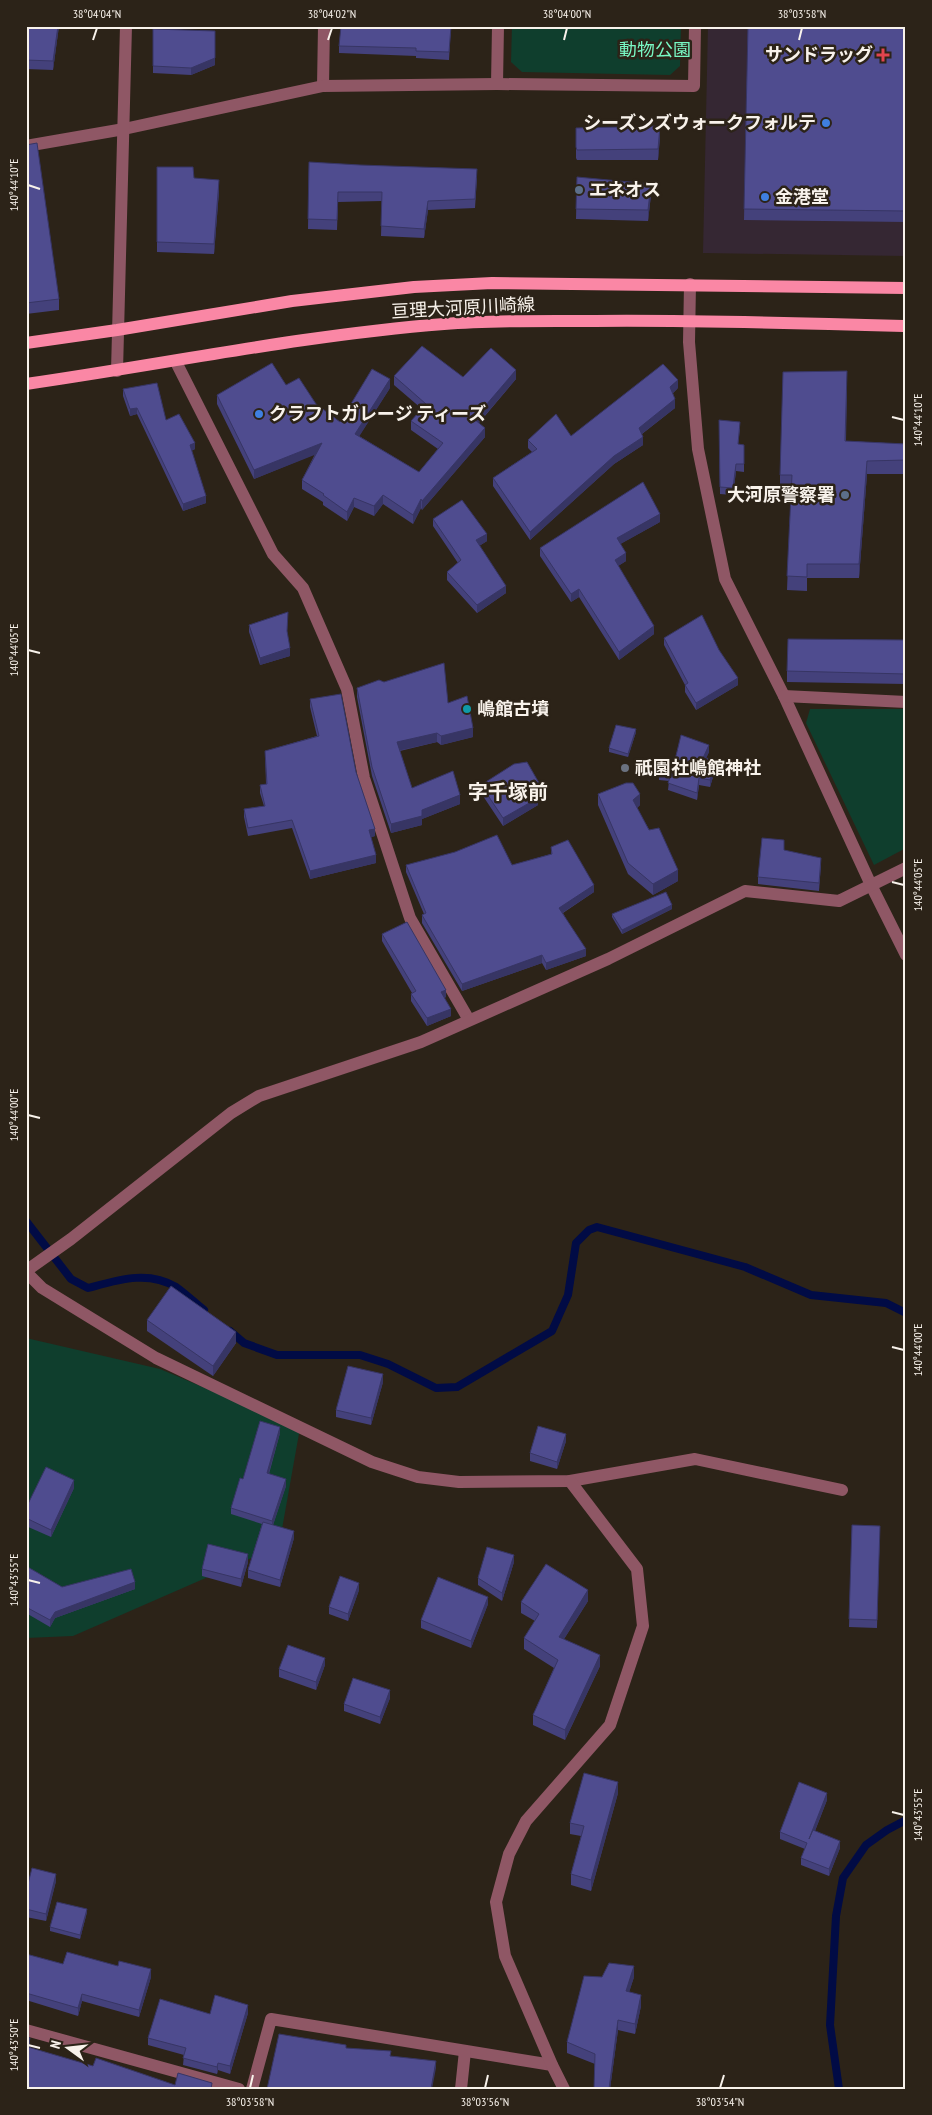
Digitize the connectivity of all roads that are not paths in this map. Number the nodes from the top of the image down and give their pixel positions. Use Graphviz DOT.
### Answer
graph roads {
  1 [pos="126,26"];
  2 [pos="324,26"];
  3 [pos="498,26"];
  4 [pos="695,26"];
  5 [pos="497,84"];
  6 [pos="323,86"];
  7 [pos="124,129"];
  8 [pos="26,146"];
  9 [pos="690,284"];
  10 [pos="906,288"];
  11 [pos="689,320"];
  12 [pos="906,326"];
  13 [pos="117,330"];
  14 [pos="26,343"];
  15 [pos="176,362"];
  16 [pos="117,371"];
  17 [pos="26,384"];
  18 [pos="784,696"];
  19 [pos="906,702"];
  20 [pos="906,868"];
  21 [pos="871,885"];
  22 [pos="906,955"];
  23 [pos="469,1020"];
  24 [pos="26,1271"];
  25 [pos="570,1481"];
  26 [pos="842,1490"];
  27 [pos="26,2030"];
  28 [pos="465,2051"];
  29 [pos="552,2065"];
  30 [pos="239,2089"];
  31 [pos="252,2089"];
  32 [pos="461,2089"];
  33 [pos="564,2089"];
  1 -- 7 [label="street"];
  2 -- 6 [label="street"];
  3 -- 5 [label="street"];
  4 -- 5 [label="street"];
  5 -- 6 [label="street"];
  6 -- 7 [label="street"];
  7 -- 8 [label="street"];
  7 -- 13 [label="street"];
  9 -- 10 [label="main road, 亘理大河原川崎線"];
  9 -- 11 [label="street"];
  9 -- 13 [label="main road, 亘理大河原川崎線"];
  11 -- 12 [label="main road, 亘理大河原川崎線"];
  11 -- 15 [label="main road, 亘理大河原川崎線"];
  11 -- 18 [label="street"];
  13 -- 14 [label="main road, 亘理大河原川崎線"];
  13 -- 16 [label="street"];
  15 -- 16 [label="main road, 亘理大河原川崎線"];
  15 -- 23 [label="street"];
  16 -- 17 [label="main road, 亘理大河原川崎線"];
  18 -- 19 [label="street"];
  18 -- 21 [label="street"];
  20 -- 21 [label="street"];
  21 -- 22 [label="street"];
  21 -- 23 [label="street"];
  23 -- 24 [label="street"];
  24 -- 25 [label="street"];
  25 -- 26 [label="street"];
  25 -- 29 [label="street"];
  27 -- 30 [label="street"];
  28 -- 29 [label="street"];
  28 -- 31 [label="street"];
  28 -- 32 [label="street"];
  29 -- 33 [label="street"];
}
